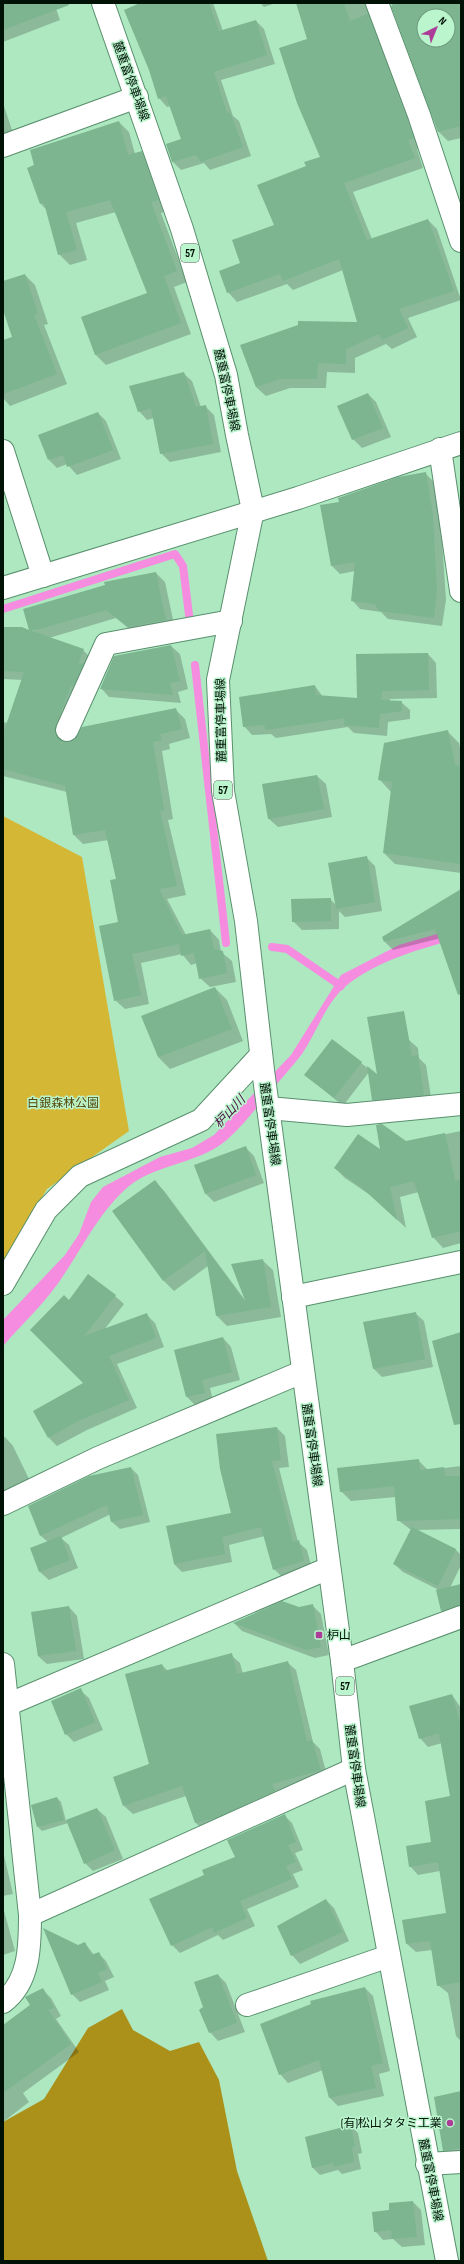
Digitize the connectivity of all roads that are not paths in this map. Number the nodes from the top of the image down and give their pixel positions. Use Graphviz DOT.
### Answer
graph roads {
  1 [pos="103,3"];
  2 [pos="377,3"];
  3 [pos="137,97"];
  4 [pos="3,146"];
  5 [pos="461,241"];
  6 [pos="461,443"];
  7 [pos="440,450"];
  8 [pos="3,451"];
  9 [pos="253,510"];
  10 [pos="43,576"];
  11 [pos="3,588"];
  12 [pos="461,591"];
  13 [pos="231,621"];
  14 [pos="67,730"];
  15 [pos="262,1062"];
  16 [pos="461,1104"];
  17 [pos="268,1108"];
  18 [pos="461,1262"];
  19 [pos="3,1284"];
  20 [pos="294,1297"];
  21 [pos="302,1372"];
  22 [pos="3,1504"];
  23 [pos="329,1568"];
  24 [pos="461,1617"];
  25 [pos="342,1660"];
  26 [pos="3,1664"];
  27 [pos="7,1705"];
  28 [pos="354,1769"];
  29 [pos="30,1915"];
  30 [pos="389,1956"];
  31 [pos="3,2002"];
  32 [pos="247,2005"];
  33 [pos="461,2162"];
  34 [pos="427,2164"];
  35 [pos="447,2261"];
  1 -- 3 [label="street, 麓重富停車場線 / 57"];
  2 -- 5 [label="street"];
  3 -- 4 [label="street"];
  3 -- 9 [label="street, 麓重富停車場線 / 57"];
  6 -- 7 [label="street"];
  7 -- 9 [label="street"];
  7 -- 12 [label="street"];
  8 -- 10 [label="street"];
  9 -- 10 [label="street"];
  9 -- 13 [label="street, 麓重富停車場線 / 57"];
  10 -- 11 [label="street"];
  13 -- 14 [label="street"];
  13 -- 15 [label="street, 麓重富停車場線 / 57"];
  15 -- 17 [label="street, 麓重富停車場線 / 57"];
  15 -- 19 [label="street"];
  16 -- 17 [label="street"];
  17 -- 20 [label="street, 麓重富停車場線 / 57"];
  18 -- 20 [label="street"];
  20 -- 21 [label="street, 麓重富停車場線 / 57"];
  21 -- 22 [label="street"];
  21 -- 23 [label="street, 麓重富停車場線 / 57"];
  23 -- 25 [label="street, 麓重富停車場線 / 57"];
  23 -- 27 [label="street"];
  24 -- 25 [label="street"];
  25 -- 28 [label="street, 麓重富停車場線 / 57"];
  26 -- 27 [label="street"];
  27 -- 29 [label="street"];
  28 -- 29 [label="street"];
  28 -- 30 [label="street, 麓重富停車場線 / 57"];
  29 -- 31 [label="street"];
  30 -- 32 [label="street"];
  30 -- 34 [label="street, 麓重富停車場線 / 57"];
  33 -- 34 [label="street"];
  34 -- 35 [label="street, 麓重富停車場線 / 57"];
}
